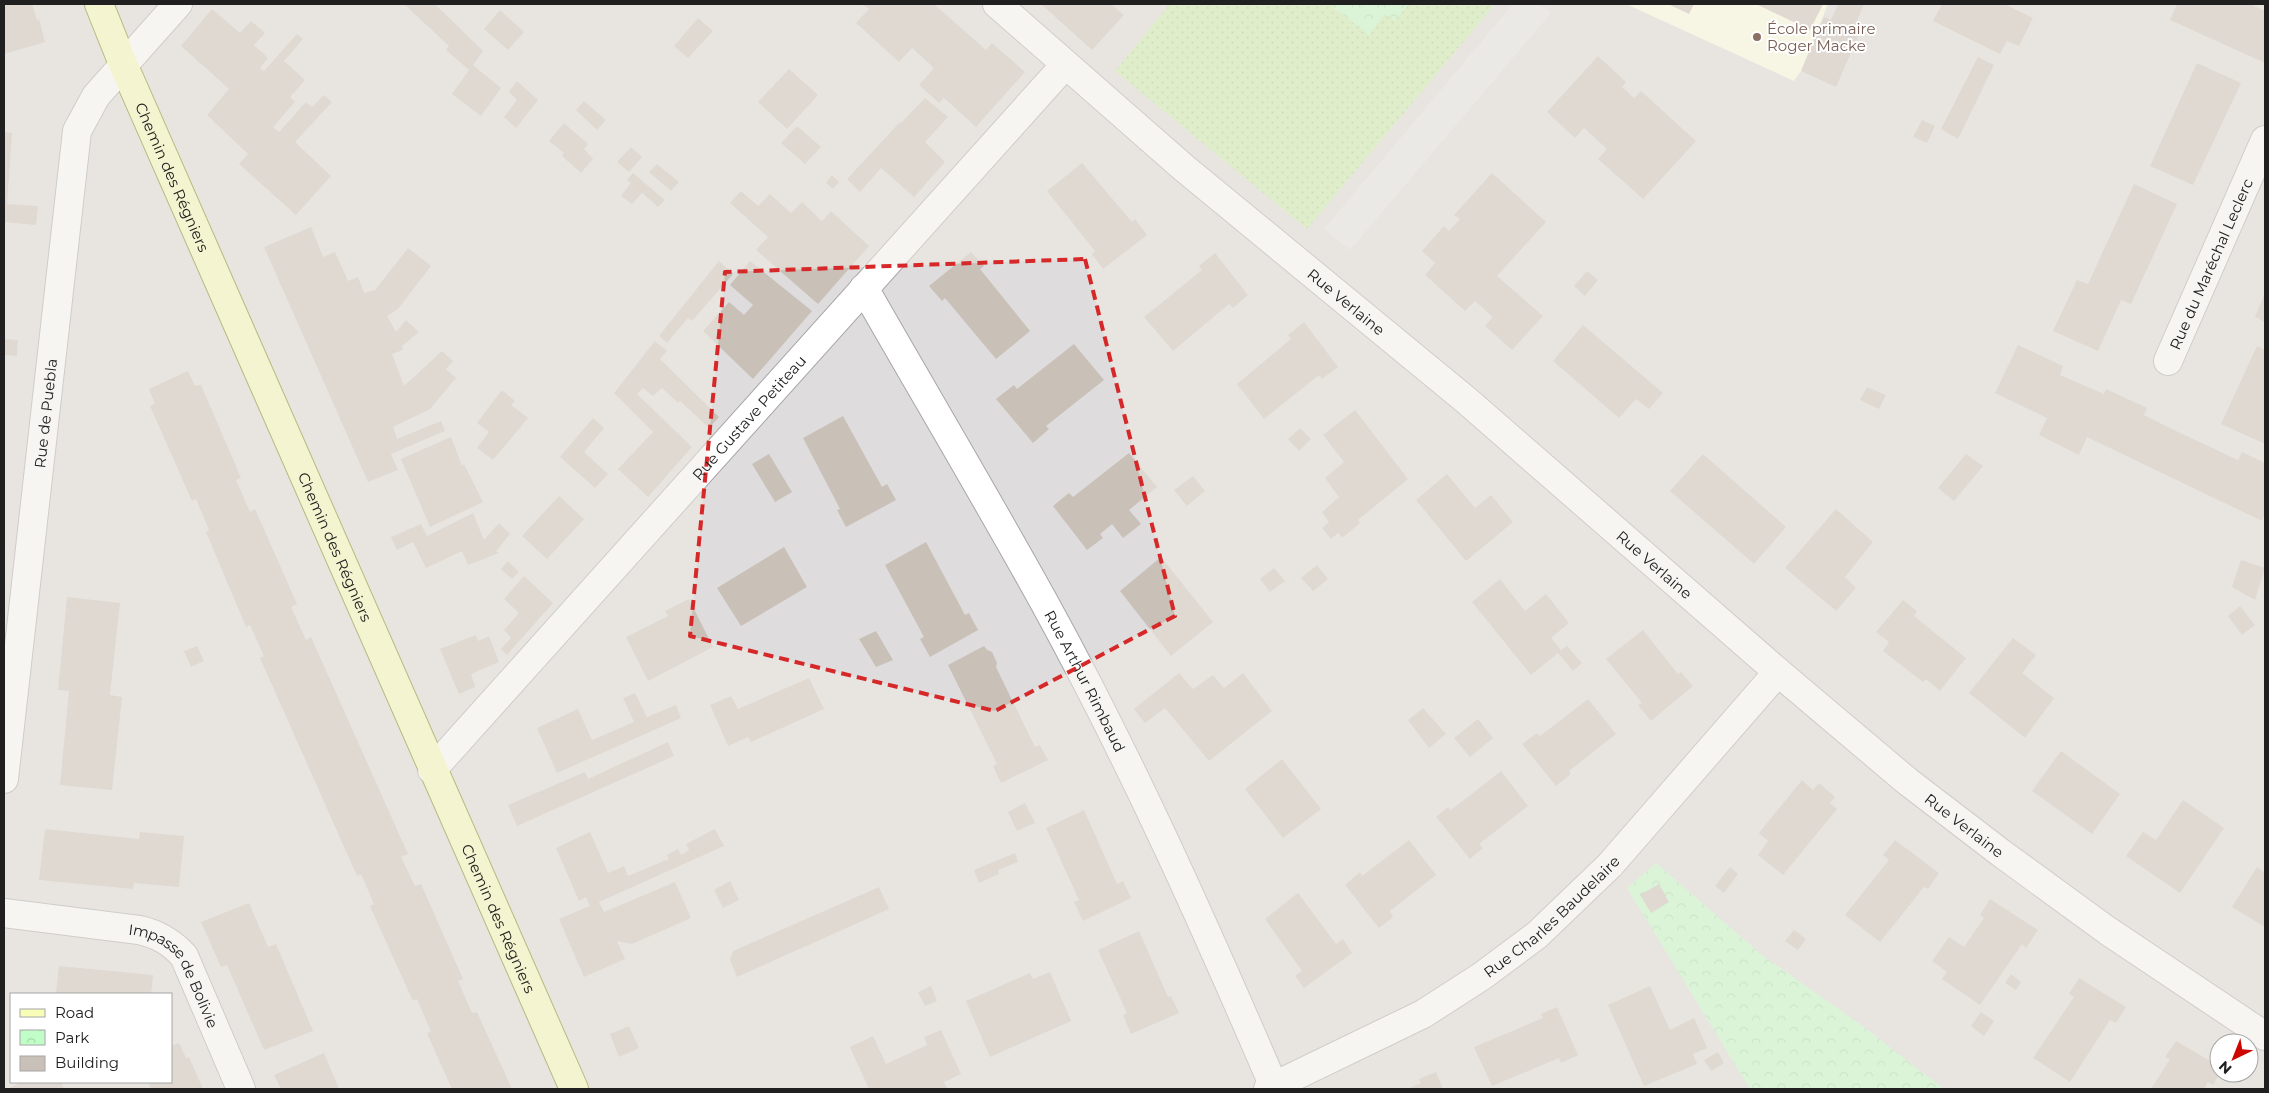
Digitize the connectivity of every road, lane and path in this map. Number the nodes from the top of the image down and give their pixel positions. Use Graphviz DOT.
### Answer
graph roads {
  1 [pos="99,4"];
  2 [pos="178,4"];
  3 [pos="997,4"];
  4 [pos="123,64"];
  5 [pos="1065,65"];
  6 [pos="2265,140"];
  7 [pos="864,288"];
  8 [pos="2168,360"];
  9 [pos="1778,672"];
  10 [pos="432,770"];
  11 [pos="4,779"];
  12 [pos="4,913"];
  13 [pos="2265,1036"];
  14 [pos="1272,1088"];
  15 [pos="241,1089"];
  16 [pos="574,1089"];
  1 -- 4 [label="main road, Chemin des Régniers"];
  2 -- 4 [label="street, Rue de Puebla"];
  3 -- 5 [label="street, Rue Verlaine"];
  4 -- 10 [label="main road, Chemin des Régniers"];
  4 -- 11 [label="street, Rue de Puebla"];
  5 -- 7 [label="street, Rue Gustave Petiteau"];
  5 -- 9 [label="street, Rue Verlaine"];
  6 -- 8 [label="street, Rue du Maréchal Leclerc"];
  7 -- 10 [label="street, Rue Gustave Petiteau"];
  7 -- 14 [label="street, Rue Arthur Rimbaud"];
  9 -- 13 [label="street, Rue Verlaine"];
  9 -- 14 [label="street, Rue Charles Baudelaire"];
  10 -- 16 [label="main road, Chemin des Régniers"];
  12 -- 15 [label="street, Impasse de Bolivie"];
}
